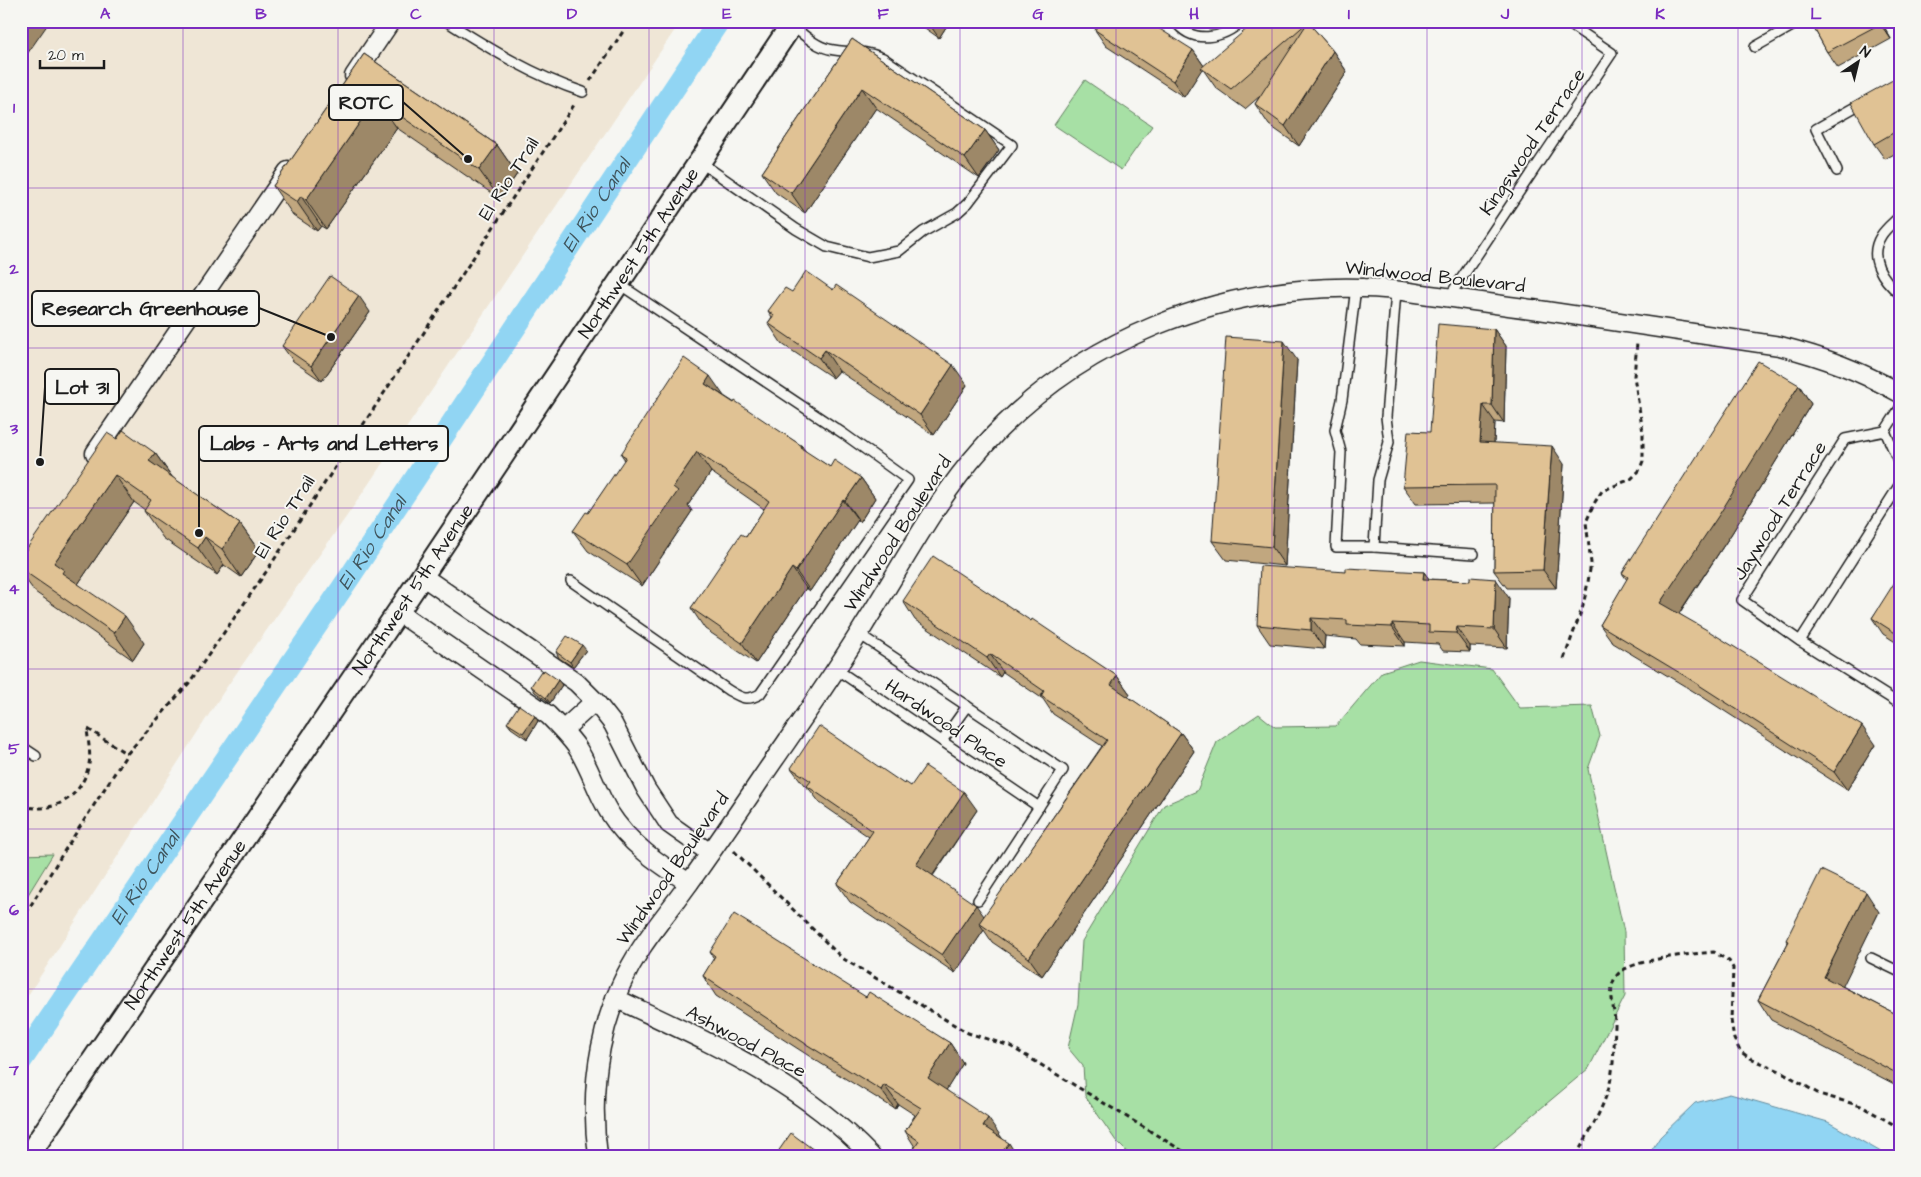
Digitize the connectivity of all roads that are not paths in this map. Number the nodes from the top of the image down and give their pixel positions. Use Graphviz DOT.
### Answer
graph roads {
  1 [pos="391,21"];
  2 [pos="446,21"];
  3 [pos="1175,21"];
  4 [pos="1242,21"];
  5 [pos="1565,21"];
  6 [pos="1801,21"];
  7 [pos="793,23"];
  8 [pos="1755,47"];
  9 [pos="347,86"];
  10 [pos="583,92"];
  11 [pos="1875,97"];
  12 [pos="297,158"];
  13 [pos="700,162"];
  14 [pos="1837,171"];
  15 [pos="1900,216"];
  16 [pos="618,283"];
  17 [pos="1356,287"];
  18 [pos="1396,290"];
  19 [pos="1900,294"];
  20 [pos="1449,297"];
  21 [pos="1900,393"];
  22 [pos="1900,408"];
  23 [pos="1885,431"];
  24 [pos="1900,464"];
  25 [pos="83,470"];
  26 [pos="1900,484"];
  27 [pos="1374,547"];
  28 [pos="1474,554"];
  29 [pos="422,576"];
  30 [pos="572,581"];
  31 [pos="398,612"];
  32 [pos="859,634"];
  33 [pos="1800,641"];
  34 [pos="836,669"];
  35 [pos="595,701"];
  36 [pos="1900,704"];
  37 [pos="967,706"];
  38 [pos="563,730"];
  39 [pos="942,741"];
  40 [pos="21,746"];
  41 [pos="36,756"];
  42 [pos="1039,806"];
  43 [pos="710,853"];
  44 [pos="689,883"];
  45 [pos="978,900"];
  46 [pos="1871,958"];
  47 [pos="1900,972"];
  48 [pos="615,998"];
  49 [pos="28,1156"];
  50 [pos="598,1156"];
  51 [pos="871,1156"];
  1 -- 9 [label="street"];
  2 -- 10 [label="lane"];
  3 -- 4 [label="lane"];
  5 -- 20 [label="lane, Kingswood Terrace"];
  6 -- 8 [label="lane"];
  7 -- 13 [label="street, Northwest 5th Avenue"];
  7 -- 13 [label="lane"];
  11 -- 14 [label="lane"];
  12 -- 25 [label="street"];
  13 -- 16 [label="street, Northwest 5th Avenue"];
  15 -- 19 [label="lane"];
  16 -- 29 [label="street, Northwest 5th Avenue"];
  16 -- 30 [label="lane"];
  17 -- 18 [label="street, Windwood Boulevard"];
  17 -- 27 [label="lane"];
  17 -- 32 [label="street, Windwood Boulevard"];
  18 -- 20 [label="street, Windwood Boulevard"];
  18 -- 27 [label="lane"];
  20 -- 21 [label="street, Windwood Boulevard"];
  22 -- 23 [label="lane"];
  23 -- 24 [label="lane"];
  23 -- 33 [label="lane, Jaywood Terrace"];
  26 -- 33 [label="lane"];
  27 -- 28 [label="lane"];
  29 -- 31 [label="street, Northwest 5th Avenue"];
  29 -- 35 [label="street"];
  31 -- 38 [label="street"];
  31 -- 49 [label="street, Northwest 5th Avenue"];
  32 -- 34 [label="street, Windwood Boulevard"];
  32 -- 37 [label="lane"];
  33 -- 36 [label="lane, Jaywood Terrace"];
  34 -- 39 [label="lane, Hardwood Place"];
  34 -- 43 [label="street, Windwood Boulevard"];
  35 -- 38 [label="street"];
  35 -- 43 [label="street"];
  37 -- 39 [label="lane"];
  37 -- 42 [label="lane"];
  38 -- 44 [label="street"];
  39 -- 42 [label="lane, Hardwood Place"];
  40 -- 41 [label="lane"];
  42 -- 45 [label="lane"];
  43 -- 44 [label="street, Windwood Boulevard"];
  44 -- 48 [label="street, Windwood Boulevard"];
  46 -- 47 [label="lane"];
  48 -- 50 [label="street, Windwood Boulevard"];
  48 -- 51 [label="street, Ashwood Place"];
}
